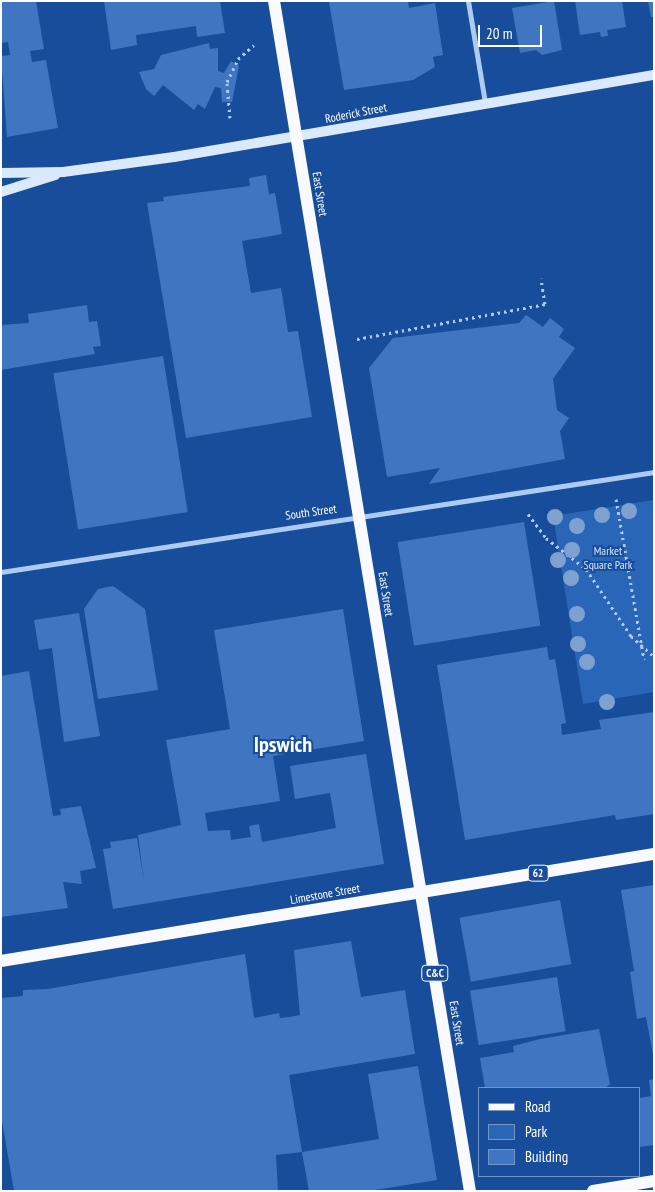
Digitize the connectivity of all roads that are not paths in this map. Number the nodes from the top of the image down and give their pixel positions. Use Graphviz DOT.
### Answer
graph roads {
  1 [pos="274,1"];
  2 [pos="468,1"];
  3 [pos="654,75"];
  4 [pos="485,103"];
  5 [pos="297,137"];
  6 [pos="1,172"];
  7 [pos="63,172"];
  8 [pos="1,192"];
  9 [pos="654,472"];
  10 [pos="360,519"];
  11 [pos="1,572"];
  12 [pos="654,854"];
  13 [pos="422,892"];
  14 [pos="1,961"];
  15 [pos="654,1181"];
  16 [pos="470,1191"];
  17 [pos="594,1191"];
  1 -- 5 [label="main road, East Street"];
  2 -- 4 [label="street"];
  3 -- 4 [label="street, Roderick Street"];
  4 -- 5 [label="street, Roderick Street"];
  5 -- 7 [label="street, Roderick Street"];
  5 -- 10 [label="main road, East Street"];
  6 -- 7 [label="street, Roderick Street"];
  7 -- 8 [label="street, Roderick Street"];
  9 -- 10 [label="street, South Street"];
  10 -- 11 [label="street, South Street"];
  10 -- 13 [label="main road, East Street"];
  12 -- 13 [label="main road, Limestone Street / 62"];
  13 -- 14 [label="main road, Limestone Street"];
  13 -- 16 [label="main road, East Street / C&C"];
  15 -- 17 [label="main road"];
}
